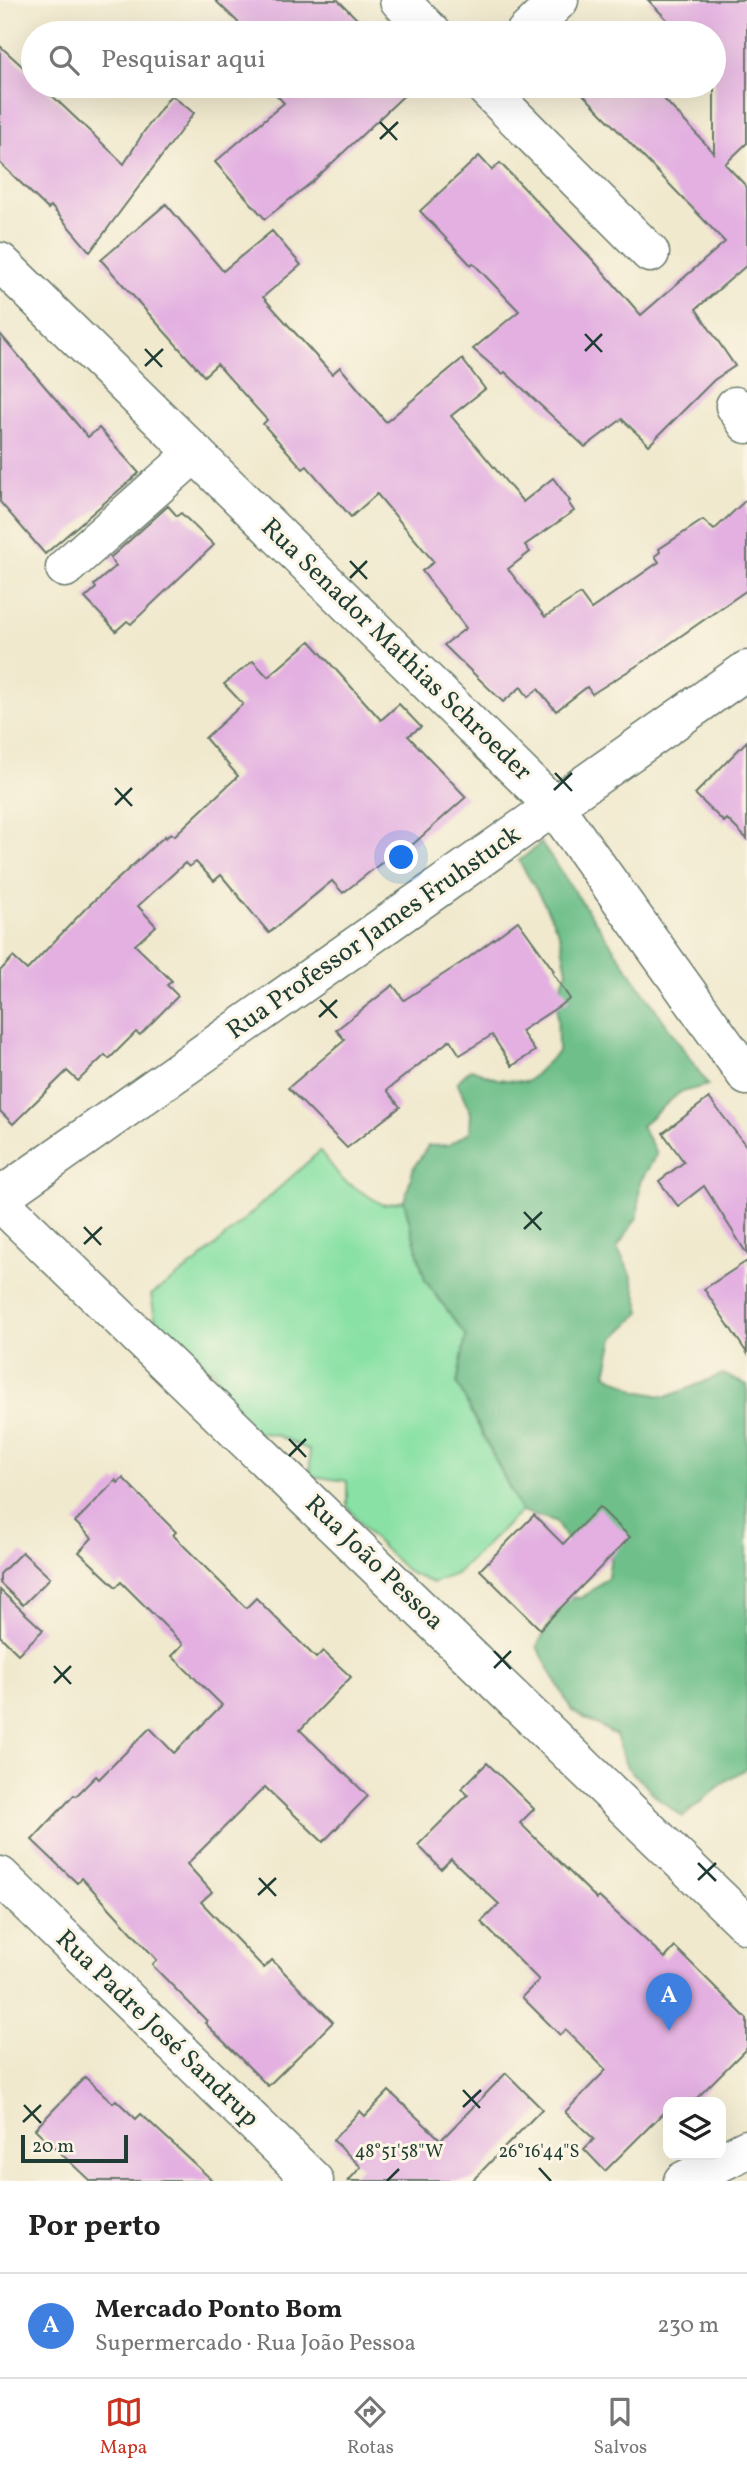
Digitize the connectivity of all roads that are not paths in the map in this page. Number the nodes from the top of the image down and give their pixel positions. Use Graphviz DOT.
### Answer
graph roads {
  1 [pos="399,0"];
  2 [pos="559,0"];
  3 [pos="420,21"];
  4 [pos="538,21"];
  5 [pos="496,98"];
  6 [pos="650,253"];
  7 [pos="1,265"];
  8 [pos="195,453"];
  9 [pos="65,568"];
  10 [pos="747,670"];
  11 [pos="554,806"];
  12 [pos="747,1076"];
  13 [pos="0,1196"];
  14 [pos="0,1202"];
  15 [pos="0,1876"];
  16 [pos="747,1925"];
  17 [pos="747,2149"];
  18 [pos="314,2181"];
  19 [pos="683,2181"];
  1 -- 3 [label="street"];
  2 -- 4 [label="street"];
  5 -- 6 [label="street"];
  7 -- 8 [label="street, Rua Senador Mathias Schroeder"];
  8 -- 9 [label="street"];
  8 -- 11 [label="street, Rua Senador Mathias Schroeder"];
  10 -- 11 [label="street, Rua Professor James Fruhstuck"];
  11 -- 12 [label="street, Rua Senador Mathias Schroeder"];
  11 -- 13 [label="street, Rua Professor James Fruhstuck"];
  14 -- 16 [label="street, Rua João Pessoa"];
  15 -- 18 [label="street, Rua Padre José Sandrup"];
  17 -- 19 [label="street"];
}
